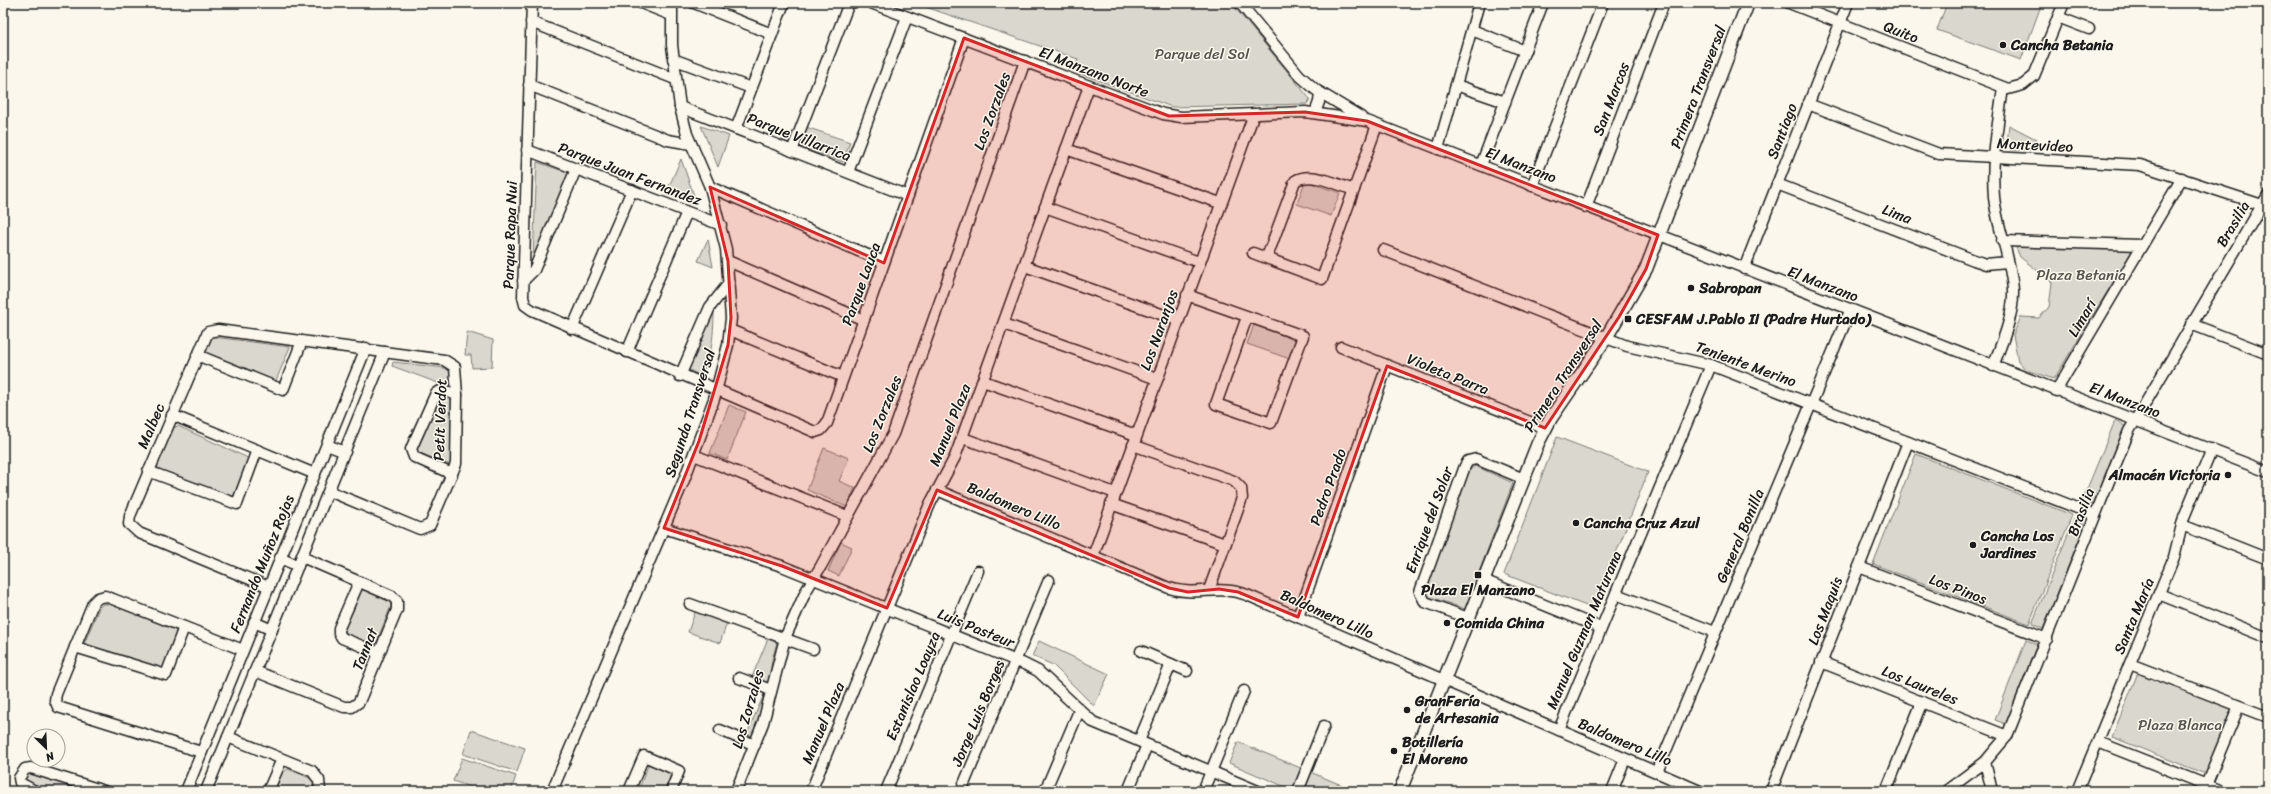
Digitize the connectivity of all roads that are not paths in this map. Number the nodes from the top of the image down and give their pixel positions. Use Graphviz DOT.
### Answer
graph roads {
  1 [pos="532,3"];
  2 [pos="641,3"];
  3 [pos="672,3"];
  4 [pos="694,3"];
  5 [pos="784,3"];
  6 [pos="849,3"];
  7 [pos="871,3"];
  8 [pos="1479,3"];
  9 [pos="1543,3"];
  10 [pos="1603,3"];
  11 [pos="1664,3"];
  12 [pos="1748,3"];
  13 [pos="1789,3"];
  14 [pos="1848,3"];
  15 [pos="2064,3"];
  16 [pos="1244,5"];
  17 [pos="671,15"];
  18 [pos="907,17"];
  19 [pos="2058,17"];
  20 [pos="531,22"];
  21 [pos="1840,24"];
  22 [pos="2089,29"];
  23 [pos="1472,30"];
  24 [pos="772,34"];
  25 [pos="964,38"];
  26 [pos="1525,51"];
  27 [pos="673,59"];
  28 [pos="1025,61"];
  29 [pos="675,79"];
  30 [pos="529,85"];
  31 [pos="1456,85"];
  32 [pos="1089,86"];
  33 [pos="751,88"];
  34 [pos="2003,88"];
  35 [pos="1320,93"];
  36 [pos="1505,102"];
  37 [pos="1808,104"];
  38 [pos="680,107"];
  39 [pos="1315,113"];
  40 [pos="1254,114"];
  41 [pos="1372,123"];
  42 [pos="736,129"];
  43 [pos="691,144"];
  44 [pos="1066,149"];
  45 [pos="1438,149"];
  46 [pos="527,150"];
  47 [pos="792,151"];
  48 [pos="1994,158"];
  49 [pos="1480,166"];
  50 [pos="576,169"];
  51 [pos="848,172"];
  52 [pos="2182,178"];
  53 [pos="1777,184"];
  54 [pos="1532,186"];
  55 [pos="710,187"];
  56 [pos="632,190"];
  57 [pos="1354,190"];
  58 [pos="2268,195"];
  59 [pos="908,196"];
  60 [pos="1220,203"];
  61 [pos="2262,205"];
  62 [pos="1045,207"];
  63 [pos="1586,207"];
  64 [pos="687,212"];
  65 [pos="721,225"];
  66 [pos="1658,235"];
  67 [pos="2002,240"];
  68 [pos="2142,245"];
  69 [pos="1383,250"];
  70 [pos="1253,253"];
  71 [pos="1267,257"];
  72 [pos="728,262"];
  73 [pos="884,262"];
  74 [pos="1199,262"];
  75 [pos="2007,262"];
  76 [pos="1025,266"];
  77 [pos="1744,269"];
  78 [pos="523,281"];
  79 [pos="730,283"];
  80 [pos="1187,295"];
  81 [pos="1850,311"];
  82 [pos="1247,316"];
  83 [pos="864,320"];
  84 [pos="1178,320"];
  85 [pos="1004,324"];
  86 [pos="2191,324"];
  87 [pos="572,329"];
  88 [pos="212,330"];
  89 [pos="730,330"];
  90 [pos="1606,338"];
  91 [pos="302,341"];
  92 [pos="1341,347"];
  93 [pos="366,348"];
  94 [pos="385,352"];
  95 [pos="627,352"];
  96 [pos="2268,354"];
  97 [pos="196,355"];
  98 [pos="1711,365"];
  99 [pos="1387,366"];
  100 [pos="1993,366"];
  101 [pos="680,376"];
  102 [pos="844,377"];
  103 [pos="1157,379"];
  104 [pos="983,381"];
  105 [pos="716,391"];
  106 [pos="2056,391"];
  107 [pos="457,395"];
  108 [pos="1811,404"];
  109 [pos="172,415"];
  110 [pos="2135,419"];
  111 [pos="1545,428"];
  112 [pos="963,438"];
  113 [pos="1134,440"];
  114 [pos="1908,442"];
  115 [pos="327,444"];
  116 [pos="257,450"];
  117 [pos="2212,450"];
  118 [pos="345,452"];
  119 [pos="694,455"];
  120 [pos="148,471"];
  121 [pos="2268,472"];
  122 [pos="315,474"];
  123 [pos="452,474"];
  124 [pos="1524,479"];
  125 [pos="937,490"];
  126 [pos="329,491"];
  127 [pos="1116,493"];
  128 [pos="1111,504"];
  129 [pos="2096,515"];
  130 [pos="847,516"];
  131 [pos="2182,525"];
  132 [pos="664,528"];
  133 [pos="1225,544"];
  134 [pos="1092,556"];
  135 [pos="280,558"];
  136 [pos="2268,559"];
  137 [pos="300,562"];
  138 [pos="1859,567"];
  139 [pos="978,570"];
  140 [pos="814,578"];
  141 [pos="1049,580"];
  142 [pos="1483,580"];
  143 [pos="359,582"];
  144 [pos="269,587"];
  145 [pos="1209,590"];
  146 [pos="1616,594"];
  147 [pos="2159,594"];
  148 [pos="690,604"];
  149 [pos="887,608"];
  150 [pos="1298,617"];
  151 [pos="1468,618"];
  152 [pos="254,622"];
  153 [pos="184,627"];
  154 [pos="1601,628"];
  155 [pos="272,630"];
  156 [pos="1715,632"];
  157 [pos="951,634"];
  158 [pos="785,638"];
  159 [pos="2268,638"];
  160 [pos="2047,639"];
  161 [pos="75,647"];
  162 [pos="813,649"];
  163 [pos="243,650"];
  164 [pos="1141,651"];
  165 [pos="379,653"];
  166 [pos="1016,660"];
  167 [pos="1821,662"];
  168 [pos="1171,664"];
  169 [pos="2130,664"];
  170 [pos="255,671"];
  171 [pos="1187,671"];
  172 [pos="739,678"];
  173 [pos="1444,681"];
  174 [pos="771,690"];
  175 [pos="1244,691"];
  176 [pos="1922,702"];
  177 [pos="2239,706"];
  178 [pos="1079,711"];
  179 [pos="2268,717"];
  180 [pos="1324,726"];
  181 [pos="720,730"];
  182 [pos="1559,730"];
  183 [pos="2007,736"];
  184 [pos="228,737"];
  185 [pos="2098,742"];
  186 [pos="1143,743"];
  187 [pos="755,744"];
  188 [pos="201,752"];
  189 [pos="282,759"];
  190 [pos="1625,759"];
  191 [pos="1985,762"];
  192 [pos="1211,771"];
  193 [pos="1656,772"];
  194 [pos="2206,785"];
  195 [pos="187,790"];
  196 [pos="35,791"];
  197 [pos="104,791"];
  198 [pos="206,791"];
  199 [pos="268,791"];
  200 [pos="320,791"];
  201 [pos="552,791"];
  202 [pos="629,791"];
  203 [pos="671,791"];
  204 [pos="736,791"];
  205 [pos="812,791"];
  206 [pos="886,791"];
  207 [pos="961,791"];
  208 [pos="1045,791"];
  209 [pos="1128,791"];
  210 [pos="1203,791"];
  211 [pos="1258,791"];
  212 [pos="1298,791"];
  213 [pos="1400,791"];
  214 [pos="1612,791"];
  215 [pos="1700,791"];
  216 [pos="1771,791"];
  217 [pos="1886,791"];
  218 [pos="1946,791"];
  219 [pos="1992,791"];
  220 [pos="2077,791"];
  221 [pos="2222,791"];
  1 -- 20 [label="street, Parque Rapa Nui"];
  2 -- 17 [label="street"];
  3 -- 17 [label="street, Segunda Transversal"];
  4 -- 24 [label="street"];
  5 -- 24 [label="street"];
  6 -- 47 [label="street"];
  7 -- 18 [label="street, El Manzano Norte"];
  8 -- 23 [label="street"];
  9 -- 26 [label="street"];
  10 -- 54 [label="street"];
  11 -- 63 [label="street, San Marcos"];
  12 -- 66 [label="main road, Primera Transversal"];
  13 -- 21 [label="street, Quito"];
  14 -- 21 [label="street, Santiago"];
  15 -- 19 [label="street"];
  16 -- 35 [label="street, El Manzano"];
  17 -- 27 [label="street, Segunda Transversal"];
  18 -- 25 [label="street, El Manzano Norte"];
  18 -- 51 [label="street"];
  19 -- 22 [label="street"];
  19 -- 34 [label="street"];
  20 -- 29 [label="street"];
  20 -- 30 [label="street, Parque Rapa Nui"];
  21 -- 34 [label="street, Quito"];
  21 -- 37 [label="street, Santiago"];
  23 -- 26 [label="street"];
  23 -- 31 [label="street"];
  24 -- 33 [label="street"];
  25 -- 28 [label="street, El Manzano Norte"];
  25 -- 59 [label="street, Parque Lauca"];
  26 -- 36 [label="street"];
  27 -- 29 [label="street, Segunda Transversal"];
  27 -- 33 [label="street"];
  28 -- 32 [label="street, El Manzano Norte"];
  28 -- 130 [label="street, Los Zorzales"];
  29 -- 38 [label="street, Segunda Transversal"];
  30 -- 43 [label="street"];
  30 -- 46 [label="street, Parque Rapa Nui"];
  31 -- 36 [label="street"];
  31 -- 45 [label="street"];
  32 -- 40 [label="street, El Manzano Norte"];
  32 -- 44 [label="street, Manuel Plaza"];
  33 -- 42 [label="street"];
  34 -- 48 [label="street"];
  35 -- 39 [label="street"];
  35 -- 41 [label="street, El Manzano"];
  36 -- 49 [label="street"];
  37 -- 48 [label="street, Montevideo"];
  37 -- 53 [label="street, Santiago"];
  38 -- 42 [label="street, Parque Villarrica"];
  38 -- 43 [label="street, Segunda Transversal"];
  39 -- 40 [label="street, El Manzano Norte"];
  39 -- 41 [label="street, El Manzano"];
  40 -- 60 [label="street, Los Naranjos"];
  41 -- 45 [label="street, El Manzano"];
  41 -- 57 [label="street"];
  42 -- 47 [label="street, Parque Villarrica"];
  43 -- 55 [label="street, Segunda Transversal"];
  44 -- 60 [label="street"];
  44 -- 62 [label="street, Manuel Plaza"];
  45 -- 49 [label="street, El Manzano"];
  46 -- 50 [label="street, Parque Juan Fernandez"];
  46 -- 78 [label="street, Parque Rapa Nui"];
  47 -- 51 [label="street, Parque Villarrica"];
  48 -- 52 [label="street, Montevideo"];
  48 -- 67 [label="street"];
  49 -- 54 [label="street, El Manzano"];
  50 -- 56 [label="street, Parque Juan Fernandez"];
  50 -- 78 [label="street"];
  51 -- 59 [label="street, Parque Villarrica"];
  52 -- 61 [label="street, Montevideo"];
  52 -- 68 [label="street, Limarí"];
  53 -- 75 [label="street, Lima"];
  53 -- 77 [label="street, Santiago"];
  54 -- 63 [label="street, El Manzano"];
  55 -- 65 [label="street, Segunda Transversal"];
  55 -- 73 [label="street"];
  56 -- 64 [label="street, Parque Juan Fernandez"];
  56 -- 87 [label="street"];
  57 -- 71 [label="street"];
  57 -- 71 [label="street"];
  58 -- 61 [label="street, Brasilia"];
  59 -- 73 [label="street, Parque Lauca"];
  60 -- 74 [label="street, Los Naranjos"];
  61 -- 86 [label="street, Brasilia"];
  62 -- 74 [label="street"];
  62 -- 76 [label="street, Manuel Plaza"];
  63 -- 66 [label="street, El Manzano"];
  64 -- 65 [label="street, Parque Juan Fernandez"];
  64 -- 95 [label="street"];
  65 -- 72 [label="street, Segunda Transversal"];
  66 -- 77 [label="street, El Manzano"];
  66 -- 90 [label="main road, Primera Transversal"];
  67 -- 68 [label="street"];
  67 -- 75 [label="street"];
  68 -- 106 [label="street, Limarí"];
  69 -- 90 [label="street, Teniente Merino"];
  70 -- 71 [label="street"];
  72 -- 79 [label="street, Segunda Transversal"];
  72 -- 83 [label="street"];
  73 -- 83 [label="street, Parque Lauca"];
  74 -- 80 [label="street, Los Naranjos"];
  75 -- 100 [label="street"];
  76 -- 84 [label="street"];
  76 -- 85 [label="street, Manuel Plaza"];
  77 -- 81 [label="street, El Manzano"];
  78 -- 87 [label="street, Parque Rapa Nui"];
  79 -- 89 [label="street, Segunda Transversal"];
  79 -- 101 [label="street"];
  80 -- 82 [label="street"];
  80 -- 84 [label="street, Los Naranjos"];
  81 -- 100 [label="street, El Manzano"];
  81 -- 108 [label="street, General Bonilla"];
  82 -- 82 [label="street"];
  83 -- 102 [label="street, Parque Lauca"];
  84 -- 103 [label="street, Los Naranjos"];
  85 -- 103 [label="street"];
  85 -- 104 [label="street, Manuel Plaza"];
  86 -- 96 [label="street"];
  86 -- 110 [label="street, Brasilia"];
  87 -- 95 [label="street, Parque Rapa Nui"];
  88 -- 91 [label="street, Petit Verdot"];
  88 -- 97 [label="street, Malbec"];
  89 -- 102 [label="street"];
  89 -- 105 [label="street, Segunda Transversal"];
  90 -- 98 [label="street, Teniente Merino"];
  90 -- 111 [label="main road, Primera Transversal"];
  91 -- 93 [label="street, Petit Verdot"];
  91 -- 97 [label="street"];
  92 -- 99 [label="street, Violeta Parra"];
  93 -- 94 [label="street, Petit Verdot"];
  93 -- 115 [label="street, Fernando Muñoz Rojas"];
  94 -- 107 [label="street, Petit Verdot"];
  94 -- 118 [label="street"];
  95 -- 101 [label="street, Parque Rapa Nui"];
  97 -- 109 [label="street, Malbec"];
  98 -- 108 [label="street, Teniente Merino"];
  98 -- 146 [label="street, Manuel Guzman Maturana"];
  99 -- 111 [label="street, Violeta Parra"];
  99 -- 150 [label="street, Pedro Prado"];
  100 -- 106 [label="street, El Manzano"];
  101 -- 105 [label="street, Parque Rapa Nui"];
  102 -- 105 [label="street, Parque Lauca"];
  103 -- 113 [label="street, Los Naranjos"];
  104 -- 112 [label="street, Manuel Plaza"];
  104 -- 113 [label="street"];
  105 -- 119 [label="street, Segunda Transversal"];
  106 -- 110 [label="street, El Manzano"];
  107 -- 123 [label="street, Petit Verdot"];
  107 -- 123 [label="street"];
  108 -- 114 [label="street, Teniente Merino"];
  108 -- 156 [label="street, General Bonilla"];
  109 -- 116 [label="street"];
  109 -- 120 [label="street, Malbec"];
  110 -- 117 [label="street, El Manzano"];
  110 -- 129 [label="street, Brasilia"];
  111 -- 124 [label="main road, Primera Transversal"];
  112 -- 125 [label="street, Manuel Plaza"];
  112 -- 127 [label="street"];
  113 -- 127 [label="street, Los Naranjos"];
  113 -- 133 [label="street"];
  114 -- 129 [label="street, Teniente Merino"];
  114 -- 138 [label="street, Los Maquis"];
  115 -- 118 [label="street"];
  115 -- 122 [label="street, Fernando Muñoz Rojas"];
  116 -- 120 [label="street"];
  116 -- 122 [label="street"];
  117 -- 121 [label="street, El Manzano"];
  117 -- 131 [label="street, Santa María"];
  118 -- 126 [label="street"];
  119 -- 130 [label="street"];
  119 -- 132 [label="street, Segunda Transversal"];
  120 -- 144 [label="street, Malbec"];
  122 -- 135 [label="street, Fernando Muñoz Rojas"];
  123 -- 126 [label="street, Petit Verdot"];
  124 -- 142 [label="main road, Primera Transversal"];
  124 -- 151 [label="street, Enrique del Solar"];
  125 -- 134 [label="street, Baldomero Lillo"];
  125 -- 149 [label="street, Manuel Plaza"];
  126 -- 137 [label="street"];
  127 -- 128 [label="street, Los Naranjos"];
  128 -- 133 [label="street"];
  128 -- 134 [label="street, Los Naranjos"];
  129 -- 160 [label="street, Brasilia"];
  130 -- 140 [label="street, Los Zorzales"];
  131 -- 136 [label="street"];
  131 -- 147 [label="street, Santa María"];
  132 -- 140 [label="street, Luis Pasteur"];
  132 -- 201 [label="street, Segunda Transversal"];
  133 -- 145 [label="street"];
  134 -- 145 [label="street, Baldomero Lillo"];
  135 -- 137 [label="street, Tannat"];
  135 -- 144 [label="street, Fernando Muñoz Rojas"];
  137 -- 143 [label="street, Tannat"];
  137 -- 155 [label="street"];
  138 -- 160 [label="street, Los Pinos"];
  138 -- 167 [label="street, Los Maquis"];
  139 -- 157 [label="street, Estanislao Loayza"];
  140 -- 149 [label="street, Luis Pasteur"];
  140 -- 158 [label="street, Los Zorzales"];
  141 -- 166 [label="street, Jorge Luis Borges"];
  142 -- 151 [label="main road, Primera Transversal"];
  142 -- 154 [label="street"];
  143 -- 165 [label="street, Tannat"];
  143 -- 165 [label="street"];
  144 -- 152 [label="street, Fernando Muñoz Rojas"];
  145 -- 150 [label="street, Baldomero Lillo"];
  146 -- 154 [label="street, Manuel Guzman Maturana"];
  146 -- 156 [label="street"];
  147 -- 159 [label="street"];
  147 -- 169 [label="street, Santa María"];
  148 -- 158 [label="street"];
  149 -- 157 [label="street, Luis Pasteur"];
  149 -- 205 [label="street, Manuel Plaza"];
  150 -- 173 [label="street, Baldomero Lillo"];
  151 -- 173 [label="main road, Primera Transversal"];
  152 -- 155 [label="street"];
  152 -- 163 [label="street, Fernando Muñoz Rojas"];
  153 -- 161 [label="street"];
  153 -- 161 [label="street"];
  153 -- 163 [label="street"];
  154 -- 182 [label="street, Manuel Guzman Maturana"];
  155 -- 170 [label="street"];
  156 -- 193 [label="street, General Bonilla"];
  157 -- 166 [label="street, Luis Pasteur"];
  157 -- 206 [label="street, Estanislao Loayza"];
  158 -- 162 [label="street"];
  158 -- 174 [label="street, Los Zorzales"];
  160 -- 183 [label="street, Brasilia"];
  161 -- 188 [label="street"];
  163 -- 188 [label="street, Fernando Muñoz Rojas"];
  164 -- 168 [label="street"];
  165 -- 170 [label="street, Tannat"];
  166 -- 178 [label="street, Luis Pasteur"];
  166 -- 207 [label="street, Jorge Luis Borges"];
  167 -- 176 [label="street, Los Laureles"];
  167 -- 216 [label="street, Los Maquis"];
  168 -- 171 [label="street"];
  168 -- 186 [label="street"];
  169 -- 177 [label="street"];
  169 -- 185 [label="street, Santa María"];
  170 -- 184 [label="street"];
  172 -- 174 [label="street"];
  173 -- 182 [label="street, Baldomero Lillo"];
  173 -- 213 [label="main road, Primera Transversal"];
  174 -- 187 [label="street, Los Zorzales"];
  175 -- 192 [label="street"];
  176 -- 183 [label="street, Los Laureles"];
  176 -- 217 [label="street"];
  177 -- 179 [label="street"];
  177 -- 194 [label="street"];
  178 -- 186 [label="street, Luis Pasteur"];
  178 -- 208 [label="street"];
  180 -- 212 [label="street"];
  181 -- 187 [label="street"];
  182 -- 190 [label="street, Baldomero Lillo"];
  183 -- 191 [label="street, Brasilia"];
  184 -- 189 [label="street"];
  184 -- 198 [label="street"];
  185 -- 194 [label="street"];
  185 -- 220 [label="street, Santa María"];
  186 -- 192 [label="street, Luis Pasteur"];
  186 -- 209 [label="street"];
  187 -- 204 [label="street, Los Zorzales"];
  188 -- 195 [label="street, Fernando Muñoz Rojas"];
  189 -- 199 [label="street"];
  189 -- 200 [label="street"];
  190 -- 193 [label="street, Baldomero Lillo"];
  190 -- 214 [label="street"];
  191 -- 218 [label="street, Brasilia"];
  191 -- 219 [label="street"];
  192 -- 210 [label="street"];
  192 -- 211 [label="street, Luis Pasteur"];
  193 -- 215 [label="street, Baldomero Lillo"];
  194 -- 221 [label="street"];
  196 -- 197 [label="street"];
  202 -- 203 [label="street"];
}
